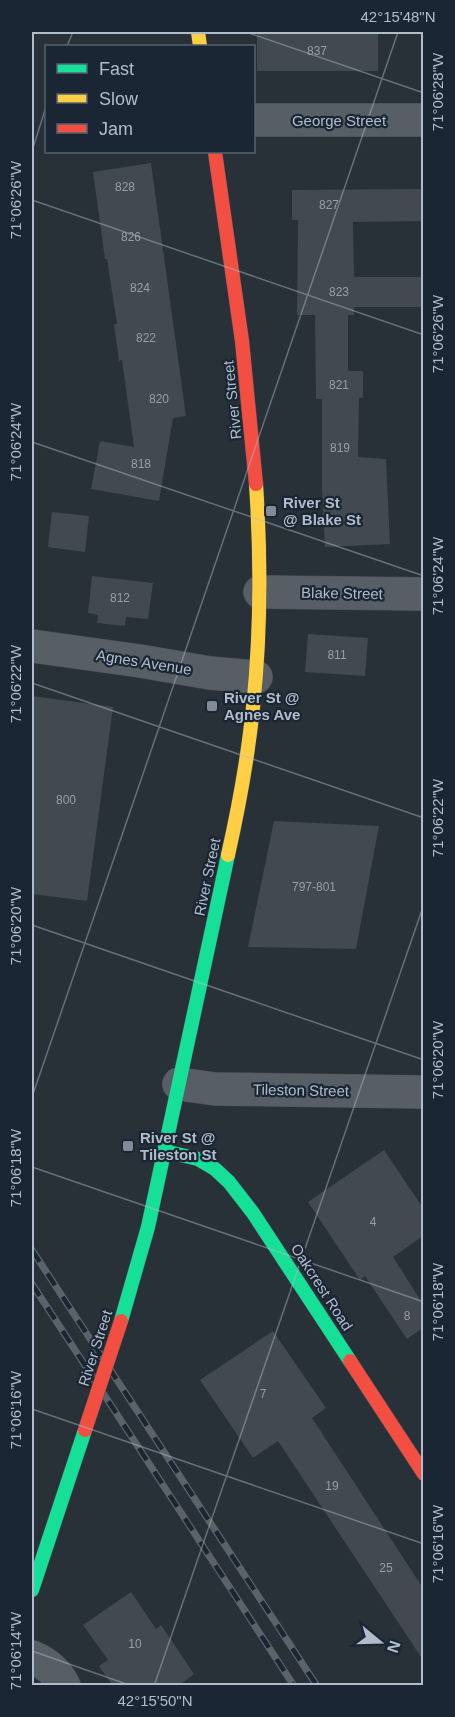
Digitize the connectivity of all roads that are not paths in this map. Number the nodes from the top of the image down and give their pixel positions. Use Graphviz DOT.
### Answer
graph roads {
  1 [pos="255,120"];
  2 [pos="423,120"];
  3 [pos="215,153"];
  4 [pos="260,592"];
  5 [pos="423,594"];
  6 [pos="32,646"];
  7 [pos="256,677"];
  8 [pos="179,1084"];
  9 [pos="423,1092"];
  10 [pos="164,1151"];
  11 [pos="423,1474"];
  12 [pos="32,1590"];
  13 [pos="32,1657"];
  14 [pos="64,1686"];
  1 -- 2 [label="street, George Street"];
  3 -- 4 [label="main road, River Street"];
  4 -- 5 [label="street, Blake Street"];
  4 -- 7 [label="main road, River Street"];
  6 -- 7 [label="street, Agnes Avenue"];
  7 -- 8 [label="main road, River Street"];
  8 -- 9 [label="street, Tileston Street"];
  8 -- 10 [label="main road, River Street"];
  10 -- 11 [label="main road, Oakcrest Road"];
  10 -- 12 [label="main road, River Street, bridge"];
  13 -- 14 [label="street"];
}
